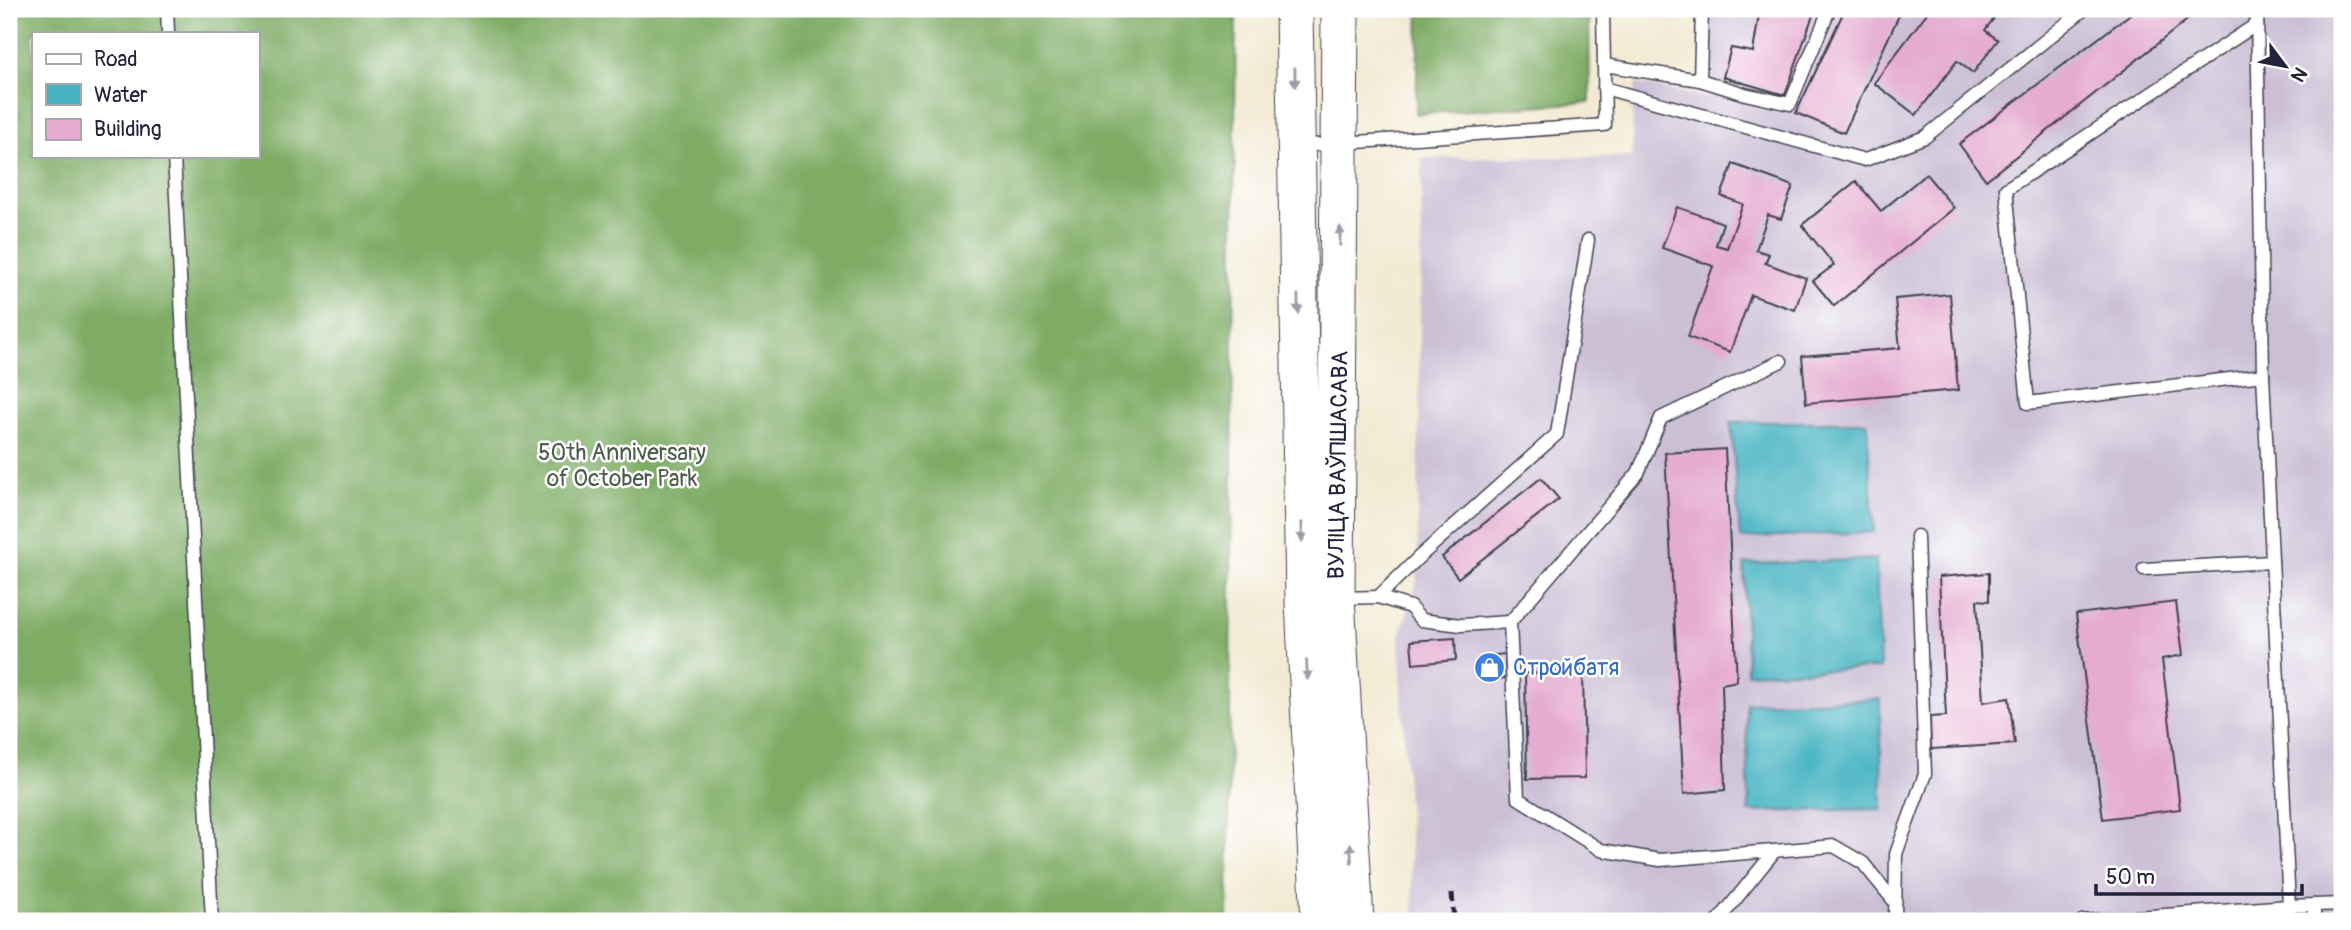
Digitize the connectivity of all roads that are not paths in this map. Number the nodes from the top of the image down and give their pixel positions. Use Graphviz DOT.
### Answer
graph roads {
  1 [pos="167,9"];
  2 [pos="1294,9"];
  3 [pos="1340,9"];
  4 [pos="1603,9"];
  5 [pos="1702,9"];
  6 [pos="2257,9"];
  7 [pos="1829,10"];
  8 [pos="2082,11"];
  9 [pos="2257,24"];
  10 [pos="168,32"];
  11 [pos="1604,65"];
  12 [pos="1700,80"];
  13 [pos="1604,88"];
  14 [pos="1340,143"];
  15 [pos="1296,146"];
  16 [pos="174,158"];
  17 [pos="1588,240"];
  18 [pos="1781,361"];
  19 [pos="2263,375"];
  20 [pos="1917,537"];
  21 [pos="2272,562"];
  22 [pos="2144,569"];
  23 [pos="1378,597"];
  24 [pos="1320,600"];
  25 [pos="1510,622"];
  26 [pos="1773,853"];
  27 [pos="1894,901"];
  28 [pos="2342,904"];
  29 [pos="2314,905"];
  30 [pos="2289,906"];
  31 [pos="212,921"];
  32 [pos="1320,921"];
  33 [pos="1355,921"];
  34 [pos="1718,921"];
  35 [pos="1895,921"];
  36 [pos="2082,921"];
  37 [pos="2314,921"];
  1 -- 10 [label="lane"];
  2 -- 15 [label="main road, ВУЛІЦА ВАЎПШАСАВА, one-way"];
  3 -- 14 [label="main road, ВУЛІЦА ВАЎПШАСАВА"];
  4 -- 11 [label="lane"];
  5 -- 12 [label="lane"];
  6 -- 9 [label="lane"];
  7 -- 12 [label="lane"];
  8 -- 13 [label="lane"];
  9 -- 19 [label="lane"];
  9 -- 19 [label="lane"];
  11 -- 12 [label="lane"];
  11 -- 13 [label="lane"];
  13 -- 14 [label="lane"];
  14 -- 15 [label="lane"];
  24 -- 14 [label="main road, ВУЛІЦА ВАЎПШАСАВА, one-way"];
  15 -- 24 [label="main road, ВУЛІЦА ВАЎПШАСАВА, one-way"];
  16 -- 31 [label="lane"];
  17 -- 23 [label="lane"];
  18 -- 25 [label="lane"];
  19 -- 21 [label="lane"];
  20 -- 27 [label="lane"];
  21 -- 22 [label="lane"];
  21 -- 30 [label="lane"];
  23 -- 24 [label="lane"];
  23 -- 25 [label="lane"];
  24 -- 32 [label="main road, ВУЛІЦА ВАЎПШАСАВА, one-way"];
  33 -- 24 [label="main road, ВУЛІЦА ВАЎПШАСАВА, one-way"];
  25 -- 26 [label="lane"];
  26 -- 27 [label="lane"];
  26 -- 34 [label="lane"];
  27 -- 35 [label="lane"];
  28 -- 29 [label="lane"];
  29 -- 30 [label="lane"];
  29 -- 37 [label="lane"];
  30 -- 36 [label="lane"];
}
